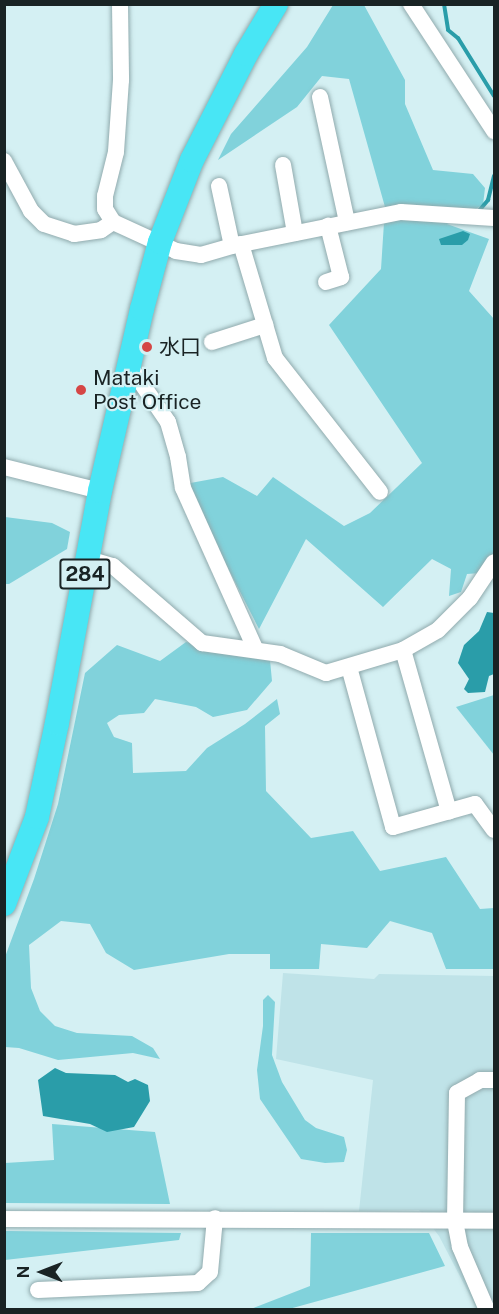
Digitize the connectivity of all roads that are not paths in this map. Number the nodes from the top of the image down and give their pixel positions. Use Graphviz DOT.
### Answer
graph roads {
  1 [pos="120,4"];
  2 [pos="276,4"];
  3 [pos="411,4"];
  4 [pos="320,96"];
  5 [pos="495,131"];
  6 [pos="4,161"];
  7 [pos="283,165"];
  8 [pos="219,186"];
  9 [pos="495,218"];
  10 [pos="113,222"];
  11 [pos="347,222"];
  12 [pos="328,226"];
  13 [pos="295,233"];
  14 [pos="160,242"];
  15 [pos="237,245"];
  16 [pos="326,282"];
  17 [pos="265,325"];
  18 [pos="212,342"];
  19 [pos="129,365"];
  20 [pos="4,467"];
  21 [pos="100,491"];
  22 [pos="380,492"];
  23 [pos="88,558"];
  24 [pos="495,562"];
  25 [pos="255,648"];
  26 [pos="403,650"];
  27 [pos="349,667"];
  28 [pos="449,812"];
  29 [pos="495,830"];
  30 [pos="4,903"];
  31 [pos="495,1080"];
  32 [pos="215,1218"];
  33 [pos="4,1219"];
  34 [pos="455,1221"];
  35 [pos="495,1221"];
  36 [pos="38,1290"];
  37 [pos="487,1310"];
  1 -- 10 [label="street"];
  2 -- 14 [label="highway, 284"];
  3 -- 5 [label="street"];
  4 -- 11 [label="street"];
  6 -- 10 [label="street"];
  7 -- 13 [label="street"];
  8 -- 15 [label="street"];
  9 -- 11 [label="street"];
  10 -- 14 [label="street"];
  11 -- 12 [label="street"];
  12 -- 13 [label="street"];
  12 -- 16 [label="street"];
  13 -- 15 [label="street"];
  14 -- 15 [label="street"];
  14 -- 19 [label="highway, 284"];
  15 -- 17 [label="street"];
  17 -- 18 [label="street"];
  17 -- 22 [label="street"];
  19 -- 21 [label="highway, 284"];
  19 -- 25 [label="street"];
  20 -- 21 [label="street"];
  21 -- 23 [label="highway, 284"];
  23 -- 25 [label="street"];
  23 -- 30 [label="highway, 284"];
  24 -- 26 [label="street"];
  25 -- 27 [label="street"];
  26 -- 27 [label="street"];
  26 -- 28 [label="street"];
  27 -- 28 [label="street"];
  28 -- 29 [label="street"];
  31 -- 34 [label="street"];
  32 -- 33 [label="street"];
  32 -- 34 [label="street"];
  32 -- 36 [label="street"];
  34 -- 35 [label="street"];
  34 -- 37 [label="street"];
}
